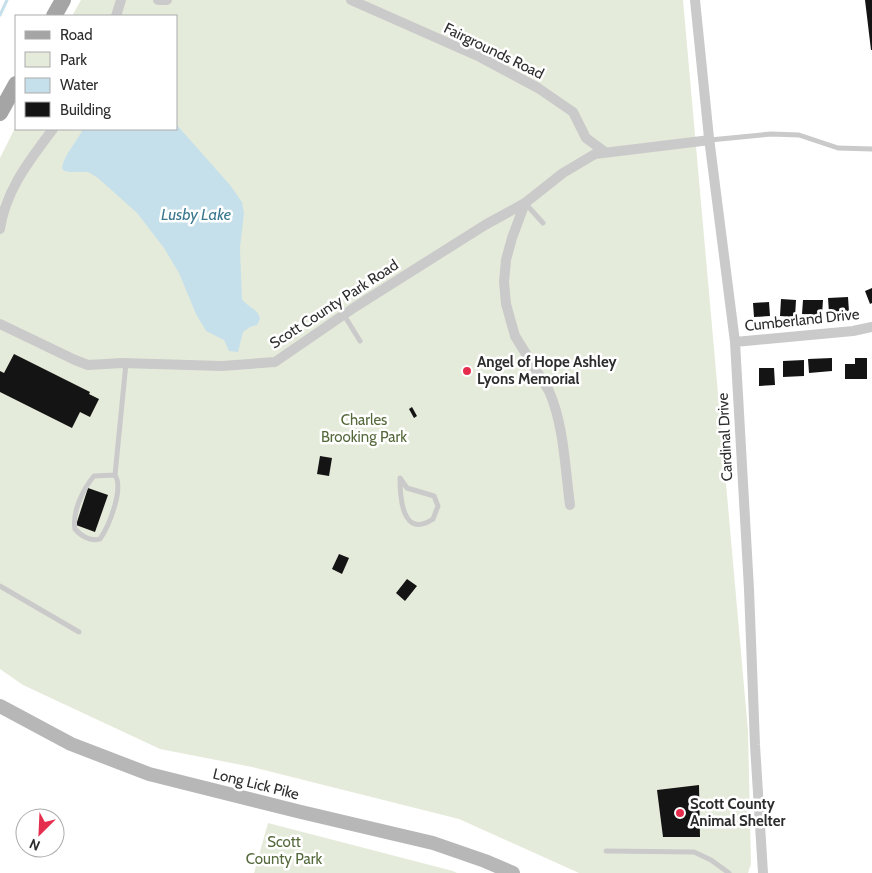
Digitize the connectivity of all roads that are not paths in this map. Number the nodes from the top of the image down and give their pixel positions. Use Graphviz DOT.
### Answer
graph roads {
  1 [pos="63,0"];
  2 [pos="121,0"];
  3 [pos="158,0"];
  4 [pos="167,0"];
  5 [pos="351,0"];
  6 [pos="695,0"];
  7 [pos="55,15"];
  8 [pos="116,15"];
  9 [pos="15,86"];
  10 [pos="0,113"];
  11 [pos="52,130"];
  12 [pos="710,140"];
  13 [pos="872,149"];
  14 [pos="604,152"];
  15 [pos="525,203"];
  16 [pos="543,224"];
  17 [pos="0,229"];
  18 [pos="344,314"];
  19 [pos="0,324"];
  20 [pos="872,327"];
  21 [pos="360,341"];
  22 [pos="735,342"];
  23 [pos="126,364"];
  24 [pos="115,475"];
  25 [pos="400,478"];
  26 [pos="570,505"];
  27 [pos="0,586"];
  28 [pos="79,632"];
  29 [pos="0,706"];
  30 [pos="606,851"];
  31 [pos="512,873"];
  32 [pos="729,873"];
  33 [pos="763,873"];
  1 -- 7 [label="main road"];
  2 -- 8 [label="street"];
  3 -- 4 [label="street"];
  5 -- 14 [label="street, Fairgrounds Road"];
  6 -- 12 [label="street, Cardinal Drive"];
  9 -- 10 [label="main road"];
  11 -- 17 [label="street"];
  12 -- 13 [label="lane"];
  12 -- 14 [label="street"];
  12 -- 22 [label="street, Cardinal Drive"];
  14 -- 15 [label="street"];
  15 -- 16 [label="lane"];
  15 -- 18 [label="street, Scott County Park Road"];
  15 -- 26 [label="street"];
  18 -- 21 [label="lane"];
  18 -- 23 [label="street, Scott County Park Road"];
  19 -- 23 [label="street, Scott County Park Road"];
  20 -- 22 [label="street, Cumberland Drive"];
  22 -- 33 [label="street, Cardinal Drive"];
  23 -- 24 [label="lane"];
  24 -- 24 [label="lane"];
  25 -- 25 [label="lane"];
  27 -- 28 [label="lane"];
  29 -- 31 [label="main road, Long Lick Pike"];
  30 -- 32 [label="lane"];
}
